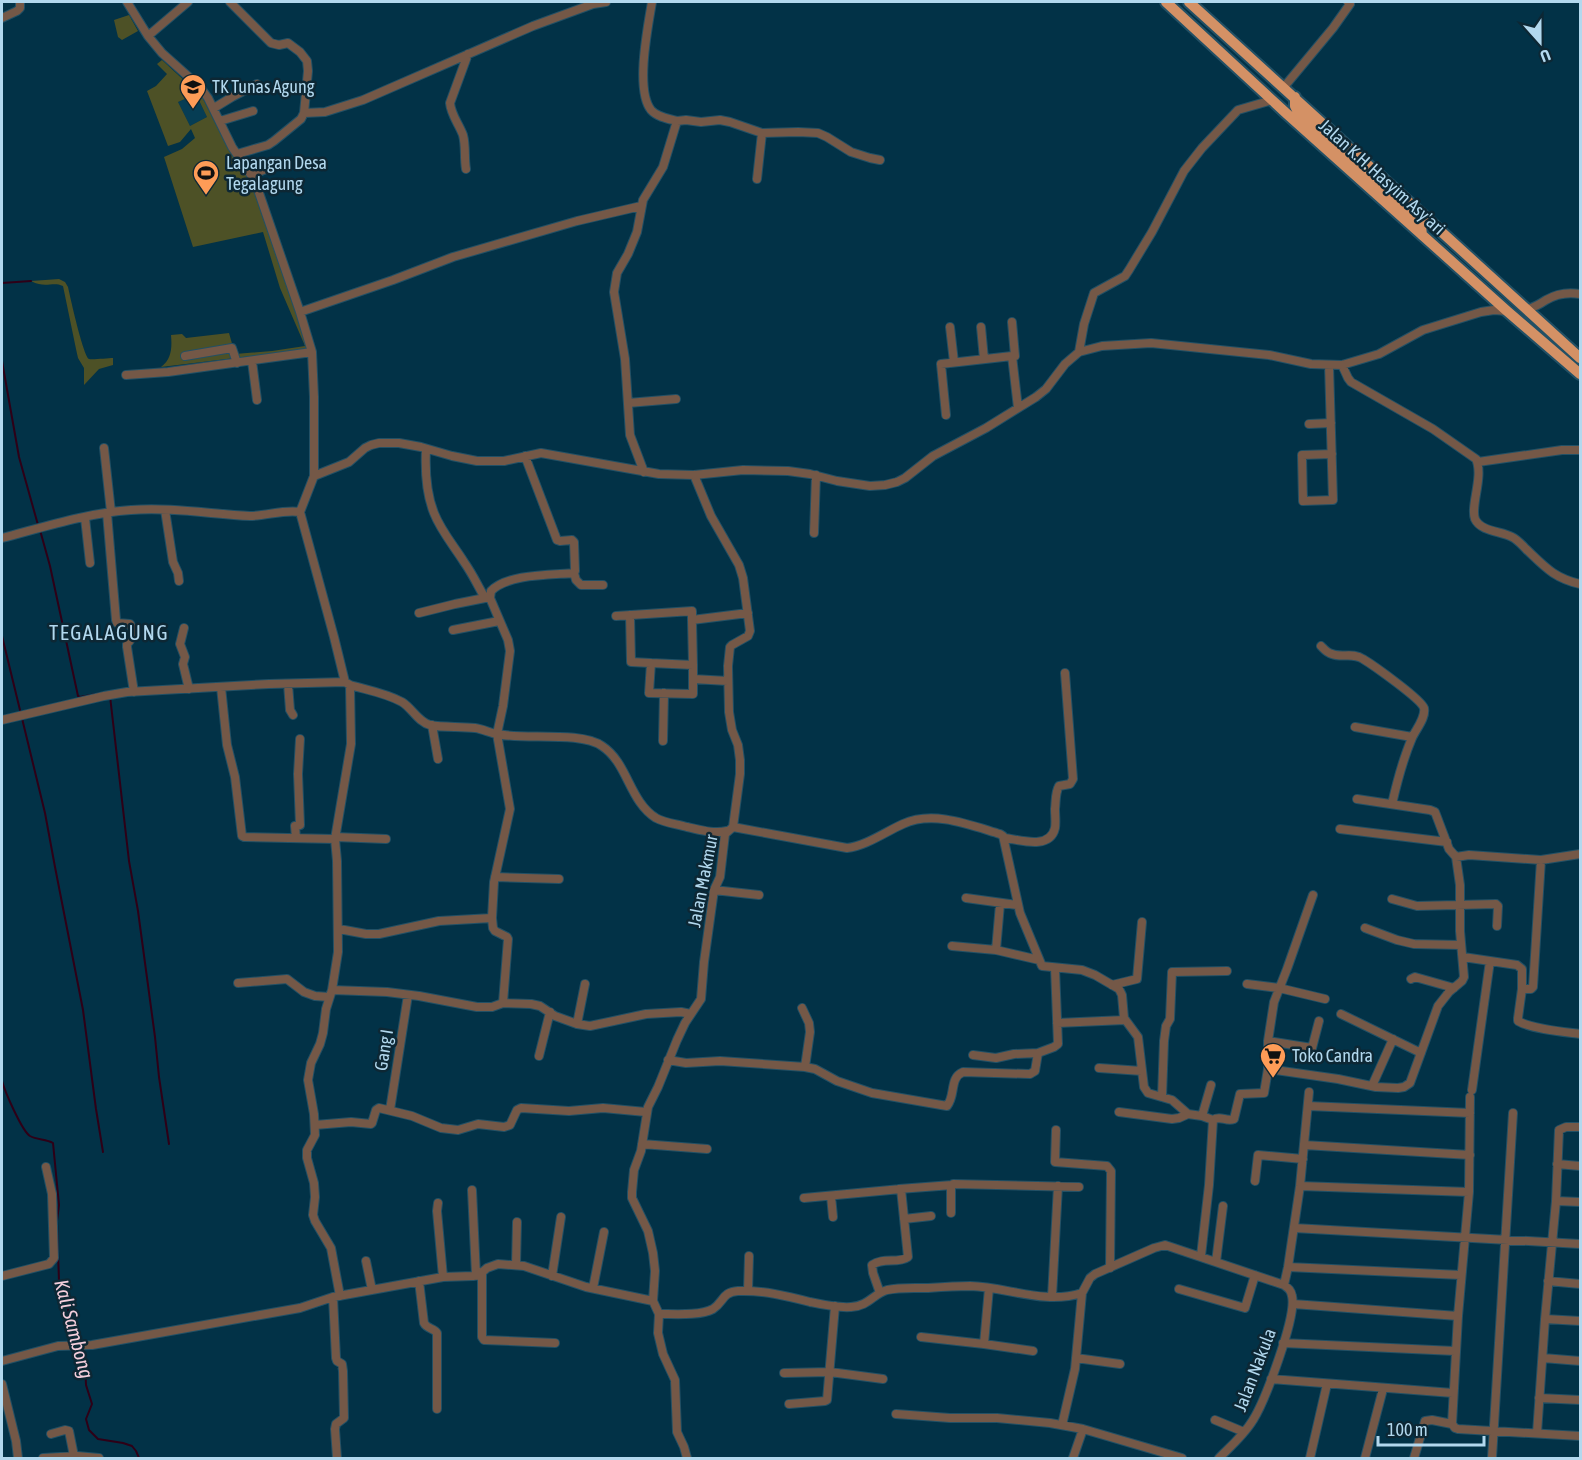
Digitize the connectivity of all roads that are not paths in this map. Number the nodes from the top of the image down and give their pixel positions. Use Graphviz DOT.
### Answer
graph roads {
  1 [pos="20,2"];
  2 [pos="127,2"];
  3 [pos="188,2"];
  4 [pos="231,2"];
  5 [pos="606,2"];
  6 [pos="652,2"];
  7 [pos="1166,2"];
  8 [pos="1189,2"];
  9 [pos="1348,2"];
  10 [pos="2,18"];
  11 [pos="148,36"];
  12 [pos="468,54"];
  13 [pos="257,84"];
  14 [pos="1284,87"];
  15 [pos="1295,97"];
  16 [pos="1272,100"];
  17 [pos="214,108"];
  18 [pos="254,111"];
  19 [pos="304,113"];
  20 [pos="220,121"];
  21 [pos="677,121"];
  22 [pos="762,133"];
  23 [pos="237,154"];
  24 [pos="880,160"];
  25 [pos="276,165"];
  26 [pos="466,169"];
  27 [pos="1348,169"];
  28 [pos="1376,171"];
  29 [pos="251,175"];
  30 [pos="758,179"];
  31 [pos="641,206"];
  32 [pos="1422,235"];
  33 [pos="1581,294"];
  34 [pos="1528,309"];
  35 [pos="1507,311"];
  36 [pos="300,312"];
  37 [pos="1012,322"];
  38 [pos="950,327"];
  39 [pos="981,327"];
  40 [pos="312,352"];
  41 [pos="1079,352"];
  42 [pos="185,356"];
  43 [pos="1012,356"];
  44 [pos="1581,358"];
  45 [pos="984,359"];
  46 [pos="252,361"];
  47 [pos="954,362"];
  48 [pos="237,363"];
  49 [pos="1329,365"];
  50 [pos="1342,365"];
  51 [pos="1581,374"];
  52 [pos="126,375"];
  53 [pos="676,399"];
  54 [pos="257,400"];
  55 [pos="628,403"];
  56 [pos="1018,408"];
  57 [pos="946,415"];
  58 [pos="1331,423"];
  59 [pos="1310,424"];
  60 [pos="104,448"];
  61 [pos="426,448"];
  62 [pos="1581,450"];
  63 [pos="1332,454"];
  64 [pos="525,456"];
  65 [pos="1478,462"];
  66 [pos="644,472"];
  67 [pos="694,475"];
  68 [pos="816,475"];
  69 [pos="314,476"];
  70 [pos="165,510"];
  71 [pos="300,512"];
  72 [pos="109,513"];
  73 [pos="85,518"];
  74 [pos="814,533"];
  75 [pos="2,538"];
  76 [pos="90,563"];
  77 [pos="574,573"];
  78 [pos="179,581"];
  79 [pos="1581,584"];
  80 [pos="603,585"];
  81 [pos="488,598"];
  82 [pos="419,613"];
  83 [pos="748,614"];
  84 [pos="630,615"];
  85 [pos="616,616"];
  86 [pos="692,620"];
  87 [pos="499,621"];
  88 [pos="184,628"];
  89 [pos="453,630"];
  90 [pos="1321,646"];
  91 [pos="651,663"];
  92 [pos="693,665"];
  93 [pos="1065,673"];
  94 [pos="693,679"];
  95 [pos="728,681"];
  96 [pos="347,683"];
  97 [pos="288,684"];
  98 [pos="221,687"];
  99 [pos="189,689"];
  100 [pos="134,692"];
  101 [pos="664,693"];
  102 [pos="293,715"];
  103 [pos="2,720"];
  104 [pos="432,725"];
  105 [pos="1355,727"];
  106 [pos="497,734"];
  107 [pos="1412,737"];
  108 [pos="300,739"];
  109 [pos="663,741"];
  110 [pos="438,759"];
  111 [pos="1357,799"];
  112 [pos="1392,804"];
  113 [pos="730,829"];
  114 [pos="1340,829"];
  115 [pos="296,838"];
  116 [pos="335,838"];
  117 [pos="1005,838"];
  118 [pos="386,839"];
  119 [pos="1447,842"];
  120 [pos="1581,854"];
  121 [pos="1456,857"];
  122 [pos="1541,860"];
  123 [pos="495,877"];
  124 [pos="559,879"];
  125 [pos="714,890"];
  126 [pos="759,895"];
  127 [pos="1313,895"];
  128 [pos="966,898"];
  129 [pos="1392,899"];
  130 [pos="1000,904"];
  131 [pos="1017,905"];
  132 [pos="1460,906"];
  133 [pos="492,918"];
  134 [pos="1142,922"];
  135 [pos="1497,926"];
  136 [pos="1365,928"];
  137 [pos="339,929"];
  138 [pos="1461,945"];
  139 [pos="952,946"];
  140 [pos="996,950"];
  141 [pos="1463,957"];
  142 [pos="1039,960"];
  143 [pos="1490,961"];
  144 [pos="1055,968"];
  145 [pos="1227,971"];
  146 [pos="1411,979"];
  147 [pos="238,983"];
  148 [pos="585,984"];
  149 [pos="1247,984"];
  150 [pos="1112,985"];
  151 [pos="1279,988"];
  152 [pos="1454,988"];
  153 [pos="1522,989"];
  154 [pos="331,993"];
  155 [pos="408,995"];
  156 [pos="1325,999"];
  157 [pos="503,1003"];
  158 [pos="802,1008"];
  159 [pos="550,1012"];
  160 [pos="691,1014"];
  161 [pos="1341,1014"];
  162 [pos="1125,1020"];
  163 [pos="1319,1021"];
  164 [pos="1057,1023"];
  165 [pos="578,1024"];
  166 [pos="1581,1034"];
  167 [pos="1393,1039"];
  168 [pos="1268,1041"];
  169 [pos="1038,1053"];
  170 [pos="1421,1053"];
  171 [pos="973,1055"];
  172 [pos="539,1056"];
  173 [pos="668,1060"];
  174 [pos="805,1066"];
  175 [pos="1099,1068"];
  176 [pos="1268,1069"];
  177 [pos="1142,1071"];
  178 [pos="1211,1085"];
  179 [pos="1372,1086"];
  180 [pos="1309,1092"];
  181 [pos="1162,1098"];
  182 [pos="1308,1106"];
  183 [pos="390,1110"];
  184 [pos="646,1112"];
  185 [pos="1119,1112"];
  186 [pos="1470,1113"];
  187 [pos="1513,1113"];
  188 [pos="1188,1114"];
  189 [pos="1202,1116"];
  190 [pos="1213,1120"];
  191 [pos="315,1125"];
  192 [pos="1581,1127"];
  193 [pos="1056,1130"];
  194 [pos="642,1144"];
  195 [pos="1304,1145"];
  196 [pos="707,1149"];
  197 [pos="1470,1155"];
  198 [pos="1303,1159"];
  199 [pos="1557,1164"];
  200 [pos="1581,1166"];
  201 [pos="46,1167"];
  202 [pos="1255,1181"];
  203 [pos="952,1185"];
  204 [pos="1058,1186"];
  205 [pos="1300,1186"];
  206 [pos="1079,1187"];
  207 [pos="899,1189"];
  208 [pos="472,1190"];
  209 [pos="1469,1192"];
  210 [pos="831,1196"];
  211 [pos="804,1198"];
  212 [pos="1556,1201"];
  213 [pos="1581,1202"];
  214 [pos="438,1203"];
  215 [pos="1223,1206"];
  216 [pos="951,1213"];
  217 [pos="931,1216"];
  218 [pos="561,1217"];
  219 [pos="833,1217"];
  220 [pos="904,1219"];
  221 [pos="517,1222"];
  222 [pos="1294,1228"];
  223 [pos="604,1232"];
  224 [pos="1464,1237"];
  225 [pos="1504,1240"];
  226 [pos="1551,1242"];
  227 [pos="1581,1244"];
  228 [pos="749,1256"];
  229 [pos="1201,1256"];
  230 [pos="366,1261"];
  231 [pos="1216,1262"];
  232 [pos="516,1265"];
  233 [pos="1288,1267"];
  234 [pos="1110,1268"];
  235 [pos="479,1273"];
  236 [pos="1255,1275"];
  237 [pos="1461,1275"];
  238 [pos="2,1276"];
  239 [pos="552,1276"];
  240 [pos="443,1277"];
  241 [pos="419,1281"];
  242 [pos="1548,1281"];
  243 [pos="1581,1284"];
  244 [pos="1284,1285"];
  245 [pos="593,1288"];
  246 [pos="989,1288"];
  247 [pos="1179,1288"];
  248 [pos="372,1290"];
  249 [pos="748,1292"];
  250 [pos="880,1293"];
  251 [pos="1082,1293"];
  252 [pos="336,1297"];
  253 [pos="1052,1297"];
  254 [pos="653,1301"];
  255 [pos="1293,1304"];
  256 [pos="835,1306"];
  257 [pos="659,1314"];
  258 [pos="1458,1316"];
  259 [pos="1545,1319"];
  260 [pos="1581,1322"];
  261 [pos="921,1337"];
  262 [pos="555,1343"];
  263 [pos="1283,1343"];
  264 [pos="984,1344"];
  265 [pos="1455,1351"];
  266 [pos="1033,1352"];
  267 [pos="1076,1358"];
  268 [pos="1543,1358"];
  269 [pos="2,1361"];
  270 [pos="1581,1361"];
  271 [pos="1120,1364"];
  272 [pos="830,1372"];
  273 [pos="784,1373"];
  274 [pos="883,1379"];
  275 [pos="1271,1379"];
  276 [pos="2,1384"];
  277 [pos="1327,1384"];
  278 [pos="1383,1389"];
  279 [pos="1453,1394"];
  280 [pos="1539,1398"];
  281 [pos="1581,1400"];
  282 [pos="789,1404"];
  283 [pos="437,1409"];
  284 [pos="896,1414"];
  285 [pos="1215,1420"];
  286 [pos="1452,1424"];
  287 [pos="1062,1425"];
  288 [pos="1083,1429"];
  289 [pos="1494,1431"];
  290 [pos="1244,1432"];
  291 [pos="1537,1433"];
  292 [pos="51,1434"];
  293 [pos="1581,1436"];
  294 [pos="74,1456"];
  295 [pos="18,1458"];
  296 [pos="43,1458"];
  297 [pos="99,1458"];
  298 [pos="337,1458"];
  299 [pos="687,1458"];
  300 [pos="1073,1458"];
  301 [pos="1182,1458"];
  302 [pos="1219,1458"];
  303 [pos="1310,1458"];
  304 [pos="1365,1458"];
  305 [pos="1414,1458"];
  306 [pos="1492,1458"];
  1 -- 10 [label="street"];
  2 -- 11 [label="street"];
  3 -- 11 [label="street"];
  4 -- 19 [label="street"];
  5 -- 12 [label="street"];
  6 -- 21 [label="street"];
  7 -- 16 [label="highway, Jalan K.H. Hasyim Asy'ari"];
  8 -- 14 [label="highway, Jalan K.H. Hasyim Asy'ari"];
  9 -- 14 [label="street"];
  11 -- 17 [label="street"];
  12 -- 19 [label="street"];
  12 -- 26 [label="street"];
  13 -- 17 [label="street"];
  14 -- 15 [label="highway, Jalan K.H. Hasyim Asy'ari"];
  15 -- 27 [label="highway"];
  15 -- 28 [label="highway, Jalan K.H. Hasyim Asy'ari"];
  16 -- 27 [label="highway, Jalan K.H. Hasyim Asy'ari"];
  16 -- 41 [label="street"];
  17 -- 20 [label="street"];
  18 -- 20 [label="street"];
  19 -- 23 [label="street"];
  20 -- 23 [label="street"];
  21 -- 22 [label="street"];
  21 -- 31 [label="street"];
  22 -- 24 [label="street"];
  22 -- 30 [label="street"];
  23 -- 29 [label="street"];
  25 -- 29 [label="street"];
  27 -- 32 [label="highway, Jalan K.H. Hasyim Asy'ari"];
  28 -- 32 [label="highway"];
  28 -- 34 [label="highway, Jalan K.H. Hasyim Asy'ari"];
  29 -- 36 [label="street"];
  31 -- 36 [label="street"];
  31 -- 55 [label="street"];
  32 -- 35 [label="highway, Jalan K.H. Hasyim Asy'ari"];
  33 -- 34 [label="street"];
  34 -- 44 [label="highway, Jalan K.H. Hasyim Asy'ari"];
  35 -- 50 [label="street"];
  35 -- 51 [label="highway, Jalan K.H. Hasyim Asy'ari"];
  36 -- 40 [label="street"];
  37 -- 43 [label="street"];
  38 -- 47 [label="street"];
  39 -- 45 [label="street"];
  40 -- 46 [label="street"];
  40 -- 69 [label="street"];
  41 -- 49 [label="street"];
  41 -- 56 [label="street"];
  42 -- 48 [label="street"];
  43 -- 45 [label="street"];
  43 -- 56 [label="street"];
  45 -- 47 [label="street"];
  46 -- 48 [label="street"];
  46 -- 54 [label="street"];
  47 -- 57 [label="street"];
  48 -- 52 [label="street"];
  49 -- 50 [label="street"];
  49 -- 58 [label="street"];
  50 -- 65 [label="street"];
  53 -- 55 [label="street"];
  55 -- 66 [label="street"];
  56 -- 68 [label="street"];
  58 -- 59 [label="street"];
  58 -- 63 [label="street"];
  60 -- 72 [label="street"];
  61 -- 64 [label="street"];
  61 -- 69 [label="street"];
  61 -- 81 [label="street"];
  62 -- 65 [label="street"];
  63 -- 63 [label="street"];
  64 -- 66 [label="street"];
  64 -- 77 [label="street"];
  65 -- 79 [label="street"];
  66 -- 67 [label="street"];
  67 -- 68 [label="street"];
  67 -- 83 [label="street, Jalan Makmur"];
  68 -- 74 [label="street"];
  69 -- 71 [label="street"];
  70 -- 71 [label="street"];
  70 -- 72 [label="street"];
  70 -- 78 [label="street"];
  71 -- 96 [label="street"];
  72 -- 73 [label="street"];
  72 -- 100 [label="street"];
  73 -- 75 [label="street"];
  73 -- 76 [label="street"];
  77 -- 80 [label="street"];
  77 -- 81 [label="street"];
  81 -- 82 [label="street"];
  81 -- 87 [label="street"];
  83 -- 86 [label="street"];
  83 -- 95 [label="street, Jalan Makmur"];
  84 -- 85 [label="street"];
  84 -- 86 [label="street"];
  84 -- 91 [label="street"];
  86 -- 92 [label="street"];
  87 -- 89 [label="street"];
  87 -- 106 [label="street"];
  88 -- 99 [label="street"];
  90 -- 107 [label="street"];
  91 -- 92 [label="street"];
  91 -- 101 [label="street"];
  92 -- 94 [label="street"];
  93 -- 117 [label="street"];
  94 -- 95 [label="street"];
  94 -- 101 [label="street"];
  95 -- 113 [label="street, Jalan Makmur"];
  96 -- 97 [label="street"];
  96 -- 104 [label="street"];
  96 -- 116 [label="street"];
  97 -- 98 [label="street"];
  97 -- 102 [label="street"];
  98 -- 99 [label="street"];
  98 -- 115 [label="street"];
  99 -- 100 [label="street"];
  100 -- 103 [label="street"];
  101 -- 109 [label="street"];
  104 -- 106 [label="street"];
  104 -- 110 [label="street"];
  105 -- 107 [label="street"];
  106 -- 113 [label="street"];
  106 -- 123 [label="street"];
  107 -- 112 [label="street"];
  108 -- 115 [label="street"];
  111 -- 112 [label="street"];
  112 -- 119 [label="street"];
  113 -- 117 [label="street"];
  113 -- 125 [label="street, Jalan Makmur"];
  114 -- 119 [label="street"];
  115 -- 116 [label="street"];
  116 -- 118 [label="street"];
  116 -- 137 [label="street"];
  117 -- 131 [label="street"];
  119 -- 121 [label="street"];
  120 -- 122 [label="street"];
  121 -- 122 [label="street"];
  121 -- 132 [label="street"];
  122 -- 153 [label="street"];
  123 -- 124 [label="street"];
  123 -- 133 [label="street"];
  125 -- 126 [label="street"];
  125 -- 160 [label="street, Jalan Makmur"];
  127 -- 151 [label="street"];
  128 -- 130 [label="street"];
  129 -- 132 [label="street"];
  130 -- 131 [label="street"];
  130 -- 140 [label="street"];
  131 -- 142 [label="street"];
  132 -- 135 [label="street"];
  132 -- 138 [label="street"];
  133 -- 137 [label="street"];
  133 -- 157 [label="street"];
  134 -- 150 [label="street"];
  136 -- 138 [label="street"];
  137 -- 154 [label="street"];
  138 -- 141 [label="street"];
  139 -- 140 [label="street"];
  140 -- 142 [label="street"];
  141 -- 143 [label="street"];
  141 -- 152 [label="street"];
  142 -- 144 [label="street"];
  143 -- 153 [label="street"];
  143 -- 186 [label="street"];
  144 -- 150 [label="street"];
  144 -- 164 [label="street"];
  145 -- 181 [label="street"];
  146 -- 152 [label="street"];
  147 -- 154 [label="street"];
  148 -- 165 [label="street"];
  149 -- 151 [label="street"];
  150 -- 162 [label="street"];
  151 -- 156 [label="street"];
  151 -- 168 [label="street"];
  152 -- 170 [label="street"];
  153 -- 166 [label="street"];
  154 -- 155 [label="street"];
  154 -- 191 [label="street"];
  155 -- 157 [label="street"];
  155 -- 183 [label="street, Gang I"];
  157 -- 159 [label="street"];
  158 -- 174 [label="street"];
  159 -- 165 [label="street"];
  159 -- 172 [label="street"];
  160 -- 165 [label="street"];
  160 -- 173 [label="street, Jalan Makmur"];
  161 -- 167 [label="street"];
  162 -- 164 [label="street"];
  162 -- 177 [label="street"];
  163 -- 168 [label="street"];
  164 -- 169 [label="street"];
  167 -- 170 [label="street"];
  167 -- 179 [label="street"];
  168 -- 176 [label="street"];
  169 -- 171 [label="street"];
  169 -- 174 [label="street"];
  170 -- 179 [label="street"];
  173 -- 174 [label="street"];
  173 -- 184 [label="street, Jalan Makmur"];
  175 -- 177 [label="street"];
  176 -- 179 [label="street"];
  176 -- 190 [label="street"];
  177 -- 181 [label="street"];
  178 -- 189 [label="street"];
  180 -- 182 [label="street"];
  181 -- 188 [label="street"];
  182 -- 186 [label="street"];
  182 -- 195 [label="street"];
  183 -- 184 [label="street"];
  183 -- 191 [label="street"];
  184 -- 194 [label="street, Jalan Makmur"];
  185 -- 188 [label="street"];
  186 -- 197 [label="street"];
  187 -- 225 [label="street"];
  188 -- 189 [label="street"];
  189 -- 190 [label="street"];
  190 -- 229 [label="street"];
  191 -- 252 [label="street"];
  192 -- 199 [label="street"];
  193 -- 234 [label="street"];
  194 -- 196 [label="street"];
  194 -- 254 [label="street, Jalan Makmur"];
  195 -- 197 [label="street"];
  195 -- 198 [label="street"];
  197 -- 209 [label="street"];
  198 -- 202 [label="street"];
  198 -- 205 [label="street"];
  199 -- 200 [label="street"];
  199 -- 212 [label="street"];
  201 -- 238 [label="street"];
  203 -- 204 [label="street"];
  203 -- 207 [label="street"];
  203 -- 216 [label="street"];
  204 -- 206 [label="street"];
  204 -- 253 [label="street"];
  205 -- 209 [label="street"];
  205 -- 222 [label="street"];
  207 -- 210 [label="street"];
  207 -- 220 [label="street"];
  208 -- 235 [label="street"];
  209 -- 224 [label="street"];
  210 -- 211 [label="street"];
  210 -- 219 [label="street"];
  212 -- 213 [label="street"];
  212 -- 226 [label="street"];
  214 -- 240 [label="street"];
  215 -- 231 [label="street"];
  217 -- 220 [label="street"];
  218 -- 239 [label="street"];
  220 -- 250 [label="street"];
  221 -- 232 [label="street"];
  222 -- 224 [label="street"];
  222 -- 233 [label="street"];
  223 -- 245 [label="street"];
  224 -- 225 [label="street"];
  224 -- 237 [label="street"];
  225 -- 226 [label="street"];
  225 -- 289 [label="street"];
  226 -- 227 [label="street"];
  226 -- 242 [label="street"];
  228 -- 249 [label="street"];
  229 -- 231 [label="street"];
  229 -- 234 [label="street"];
  230 -- 248 [label="street"];
  231 -- 236 [label="street"];
  232 -- 235 [label="street"];
  232 -- 239 [label="street"];
  233 -- 237 [label="street"];
  233 -- 244 [label="street"];
  234 -- 251 [label="street"];
  235 -- 240 [label="street"];
  235 -- 262 [label="street"];
  236 -- 244 [label="street"];
  236 -- 247 [label="street"];
  237 -- 258 [label="street"];
  239 -- 245 [label="street"];
  240 -- 241 [label="street"];
  241 -- 248 [label="street"];
  241 -- 283 [label="street"];
  242 -- 243 [label="street"];
  242 -- 259 [label="street"];
  244 -- 255 [label="street"];
  245 -- 254 [label="street"];
  246 -- 250 [label="street"];
  246 -- 253 [label="street"];
  246 -- 264 [label="street"];
  248 -- 252 [label="street"];
  249 -- 256 [label="street"];
  249 -- 257 [label="street"];
  250 -- 256 [label="street"];
  251 -- 253 [label="street"];
  251 -- 267 [label="street"];
  252 -- 269 [label="street"];
  252 -- 298 [label="street"];
  254 -- 257 [label="street"];
  255 -- 258 [label="street"];
  255 -- 263 [label="street, Jalan Nakula"];
  256 -- 272 [label="street"];
  257 -- 299 [label="street"];
  258 -- 265 [label="street"];
  259 -- 260 [label="street"];
  259 -- 268 [label="street"];
  261 -- 264 [label="street"];
  263 -- 265 [label="street"];
  263 -- 275 [label="street, Jalan Nakula"];
  264 -- 266 [label="street"];
  265 -- 279 [label="street"];
  267 -- 271 [label="street"];
  267 -- 287 [label="street"];
  268 -- 270 [label="street"];
  268 -- 280 [label="street"];
  272 -- 273 [label="street"];
  272 -- 274 [label="street"];
  272 -- 282 [label="street"];
  275 -- 277 [label="street"];
  275 -- 290 [label="street, Jalan Nakula"];
  276 -- 295 [label="street"];
  277 -- 278 [label="street"];
  277 -- 303 [label="street"];
  278 -- 279 [label="street"];
  278 -- 304 [label="street"];
  279 -- 286 [label="street"];
  280 -- 281 [label="street"];
  280 -- 291 [label="street"];
  284 -- 287 [label="street"];
  285 -- 290 [label="street"];
  286 -- 289 [label="street"];
  286 -- 305 [label="street"];
  287 -- 288 [label="street"];
  288 -- 300 [label="street"];
  288 -- 301 [label="street"];
  289 -- 291 [label="street"];
  289 -- 306 [label="street"];
  290 -- 302 [label="street, Jalan Nakula"];
  291 -- 293 [label="street"];
  292 -- 294 [label="street"];
  294 -- 296 [label="street"];
  294 -- 297 [label="street"];
}
